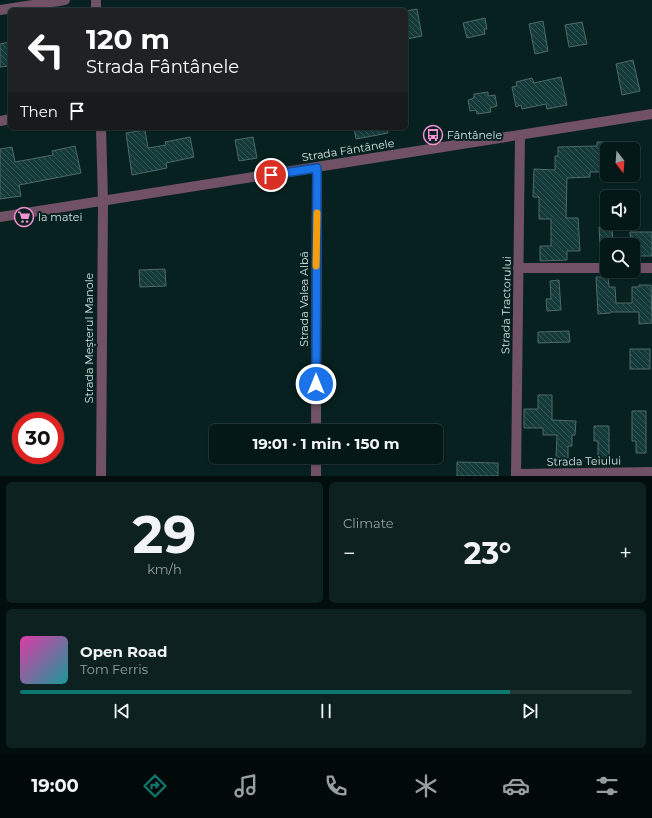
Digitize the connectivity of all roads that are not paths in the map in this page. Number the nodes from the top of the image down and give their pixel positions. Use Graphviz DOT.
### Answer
graph roads {
  1 [pos="65,0"];
  2 [pos="13,8"];
  3 [pos="652,114"];
  4 [pos="101,130"];
  5 [pos="520,135"];
  6 [pos="317,168"];
  7 [pos="103,201"];
  8 [pos="0,217"];
  9 [pos="518,268"];
  10 [pos="600,268"];
  11 [pos="640,268"];
  12 [pos="652,268"];
  13 [pos="316,424"];
  14 [pos="316,464"];
  15 [pos="652,472"];
  16 [pos="516,475"];
  17 [pos="101,476"];
  18 [pos="316,476"];
  1 -- 2 [label="street"];
  3 -- 5 [label="street, Strada Fântânele"];
  4 -- 7 [label="street, Strada Meșterul Manole"];
  5 -- 6 [label="street, Strada Fântânele"];
  5 -- 9 [label="street, Strada Tractorului"];
  6 -- 7 [label="street, Strada Fântânele"];
  6 -- 13 [label="street, Strada Valea Albă"];
  7 -- 8 [label="street, Strada Fântânele"];
  7 -- 17 [label="street, Strada Meșterul Manole"];
  9 -- 10 [label="street"];
  9 -- 16 [label="street, Strada Tractorului"];
  11 -- 12 [label="street"];
  14 -- 18 [label="street"];
  15 -- 16 [label="street, Strada Teiului"];
}
